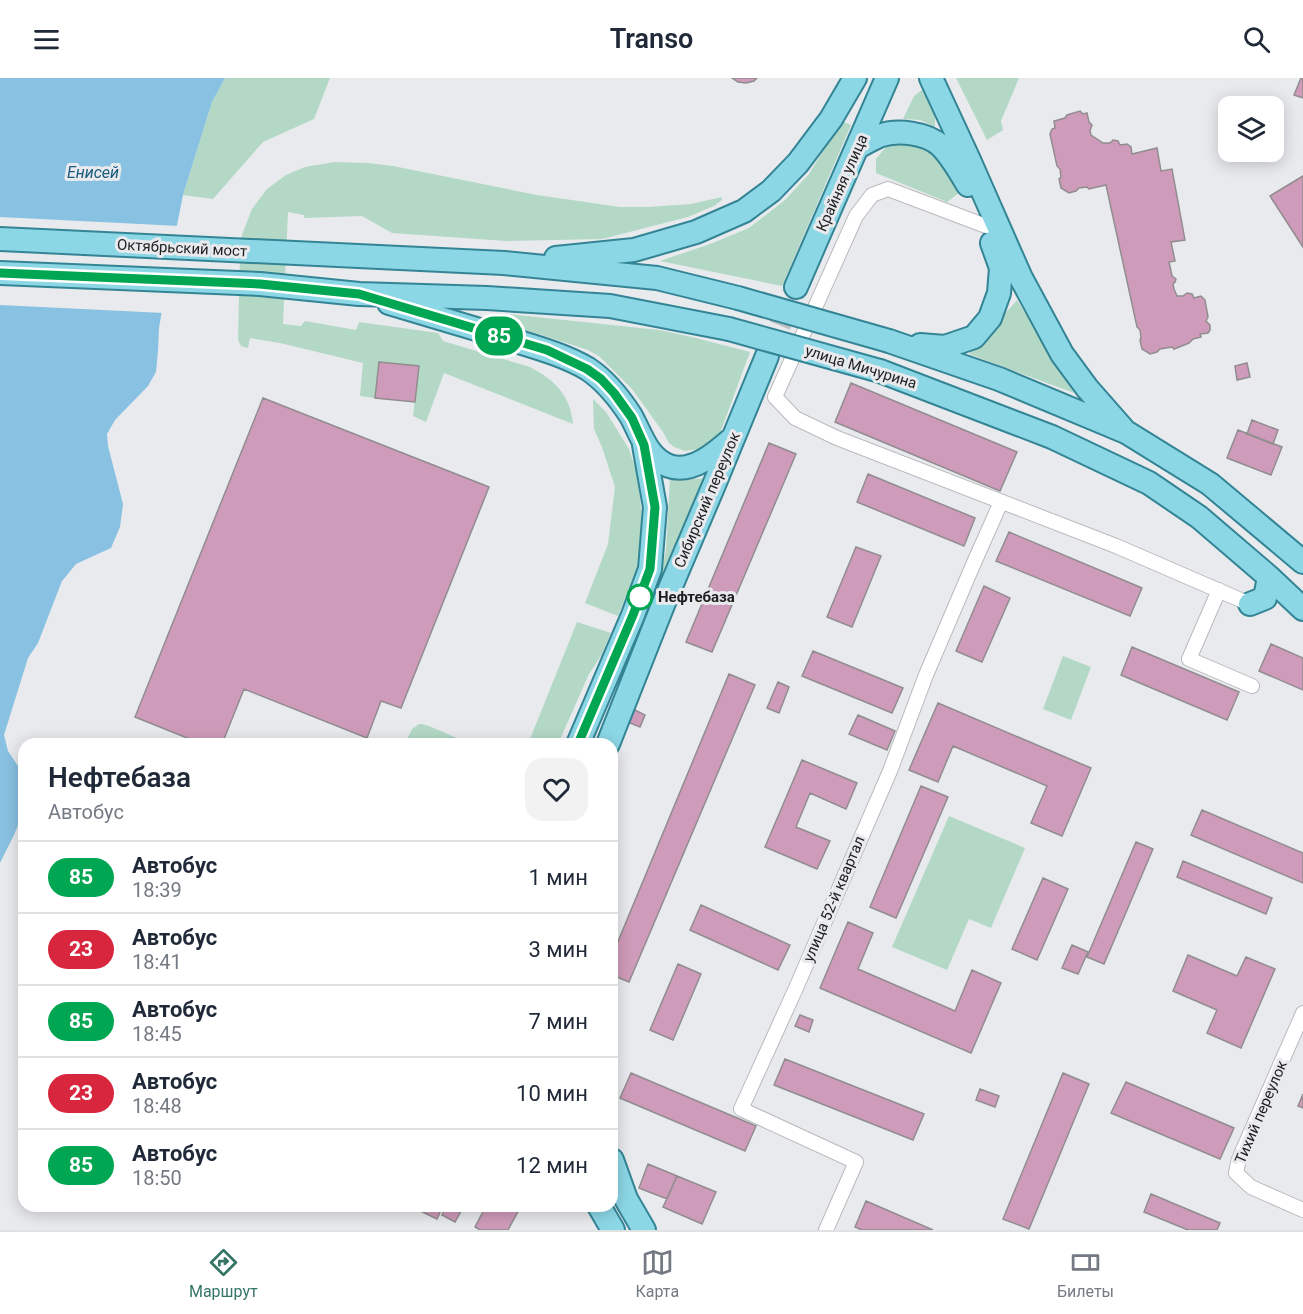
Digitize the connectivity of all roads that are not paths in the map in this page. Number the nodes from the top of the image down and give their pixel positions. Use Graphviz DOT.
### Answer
graph roads {
  1 [pos="855,78"];
  2 [pos="887,78"];
  3 [pos="930,78"];
  4 [pos="858,147"];
  5 [pos="986,226"];
  6 [pos="0,239"];
  7 [pos="364,256"];
  8 [pos="504,263"];
  9 [pos="0,273"];
  10 [pos="796,287"];
  11 [pos="359,294"];
  12 [pos="889,341"];
  13 [pos="767,356"];
  14 [pos="1126,432"];
  15 [pos="733,438"];
  16 [pos="644,445"];
  17 [pos="1001,502"];
  18 [pos="1303,562"];
  19 [pos="1269,577"];
  20 [pos="1219,590"];
  21 [pos="1250,604"];
  22 [pos="1303,609"];
  23 [pos="1252,686"];
  24 [pos="581,738"];
  25 [pos="610,738"];
  26 [pos="1303,1013"];
  27 [pos="618,1177"];
  28 [pos="1303,1210"];
  29 [pos="602,1212"];
  30 [pos="613,1230"];
  31 [pos="644,1230"];
  32 [pos="826,1230"];
  1 -- 8 [label="main road"];
  2 -- 4 [label="main road, Крайняя улица"];
  3 -- 14 [label="main road"];
  4 -- 5 [label="main road"];
  4 -- 10 [label="main road, Крайняя улица"];
  5 -- 12 [label="main road"];
  5 -- 17 [label="street"];
  6 -- 7 [label="main road, Октябрьский мост"];
  7 -- 8 [label="main road, улица Мичурина"];
  8 -- 12 [label="main road, улица Мичурина, bridge"];
  9 -- 11 [label="main road"];
  11 -- 16 [label="main road"];
  11 -- 19 [label="main road, улица Мичурина, bridge"];
  12 -- 14 [label="main road, улица Мичурина"];
  13 -- 15 [label="main road, Сибирский переулок"];
  14 -- 18 [label="main road, улица Мичурина"];
  15 -- 16 [label="main road"];
  15 -- 25 [label="main road, Сибирский переулок"];
  16 -- 24 [label="main road, Сибирский переулок"];
  17 -- 20 [label="street"];
  17 -- 32 [label="street, улица 52-й квартал"];
  19 -- 21 [label="main road"];
  19 -- 22 [label="main road, улица Мичурина"];
  20 -- 21 [label="street"];
  20 -- 23 [label="street"];
  26 -- 28 [label="street, Тихий переулок"];
  27 -- 31 [label="main road"];
  29 -- 30 [label="main road"];
}
